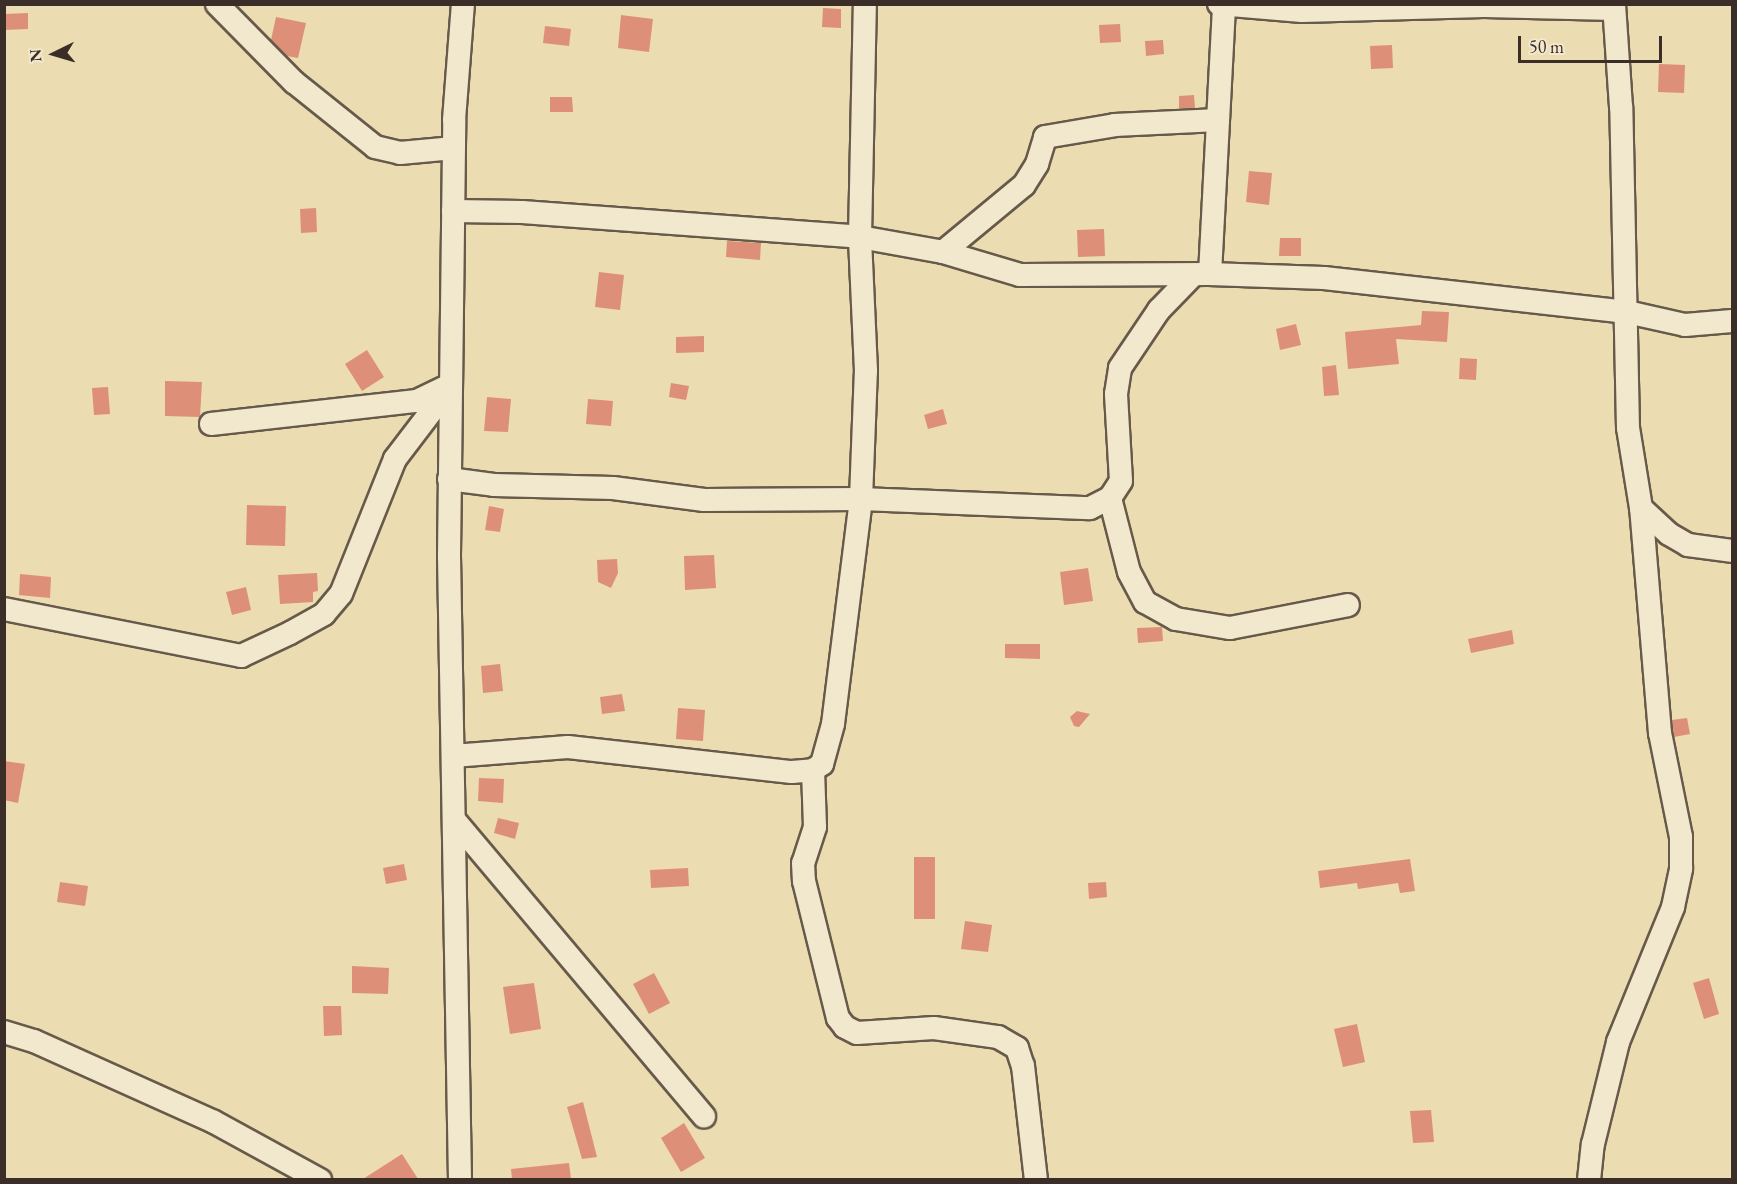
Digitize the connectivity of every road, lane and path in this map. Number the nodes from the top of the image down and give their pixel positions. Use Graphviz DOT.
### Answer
graph roads {
  1 [pos="218,4"];
  2 [pos="463,4"];
  3 [pos="865,4"];
  4 [pos="1219,4"];
  5 [pos="1223,5"];
  6 [pos="1614,7"];
  7 [pos="1218,120"];
  8 [pos="454,148"];
  9 [pos="453,211"];
  10 [pos="860,237"];
  11 [pos="943,252"];
  12 [pos="1201,275"];
  13 [pos="1627,312"];
  14 [pos="1732,321"];
  15 [pos="444,388"];
  16 [pos="211,424"];
  17 [pos="450,479"];
  18 [pos="1110,498"];
  19 [pos="861,499"];
  20 [pos="1641,508"];
  21 [pos="1732,551"];
  22 [pos="1348,605"];
  23 [pos="4,609"];
  24 [pos="453,756"];
  25 [pos="813,770"];
  26 [pos="456,822"];
  27 [pos="4,1032"];
  28 [pos="704,1117"];
  29 [pos="320,1179"];
  30 [pos="460,1179"];
  31 [pos="1036,1179"];
  32 [pos="1589,1179"];
  1 -- 8 [label="street"];
  2 -- 8 [label="street"];
  3 -- 10 [label="street"];
  4 -- 5 [label="street"];
  5 -- 6 [label="street"];
  5 -- 7 [label="street"];
  6 -- 13 [label="street"];
  7 -- 11 [label="street"];
  7 -- 12 [label="street"];
  8 -- 9 [label="street"];
  9 -- 10 [label="street"];
  9 -- 15 [label="street"];
  10 -- 11 [label="street"];
  10 -- 19 [label="street"];
  11 -- 12 [label="street"];
  12 -- 13 [label="street"];
  12 -- 18 [label="street"];
  13 -- 14 [label="street"];
  13 -- 20 [label="street"];
  15 -- 16 [label="street"];
  15 -- 17 [label="street"];
  15 -- 23 [label="street"];
  17 -- 19 [label="street"];
  17 -- 24 [label="street"];
  18 -- 19 [label="street"];
  18 -- 22 [label="street"];
  19 -- 25 [label="street"];
  20 -- 21 [label="street"];
  20 -- 32 [label="street"];
  24 -- 25 [label="street"];
  24 -- 26 [label="street"];
  25 -- 31 [label="street"];
  26 -- 28 [label="street"];
  26 -- 30 [label="street"];
  27 -- 29 [label="street"];
}
